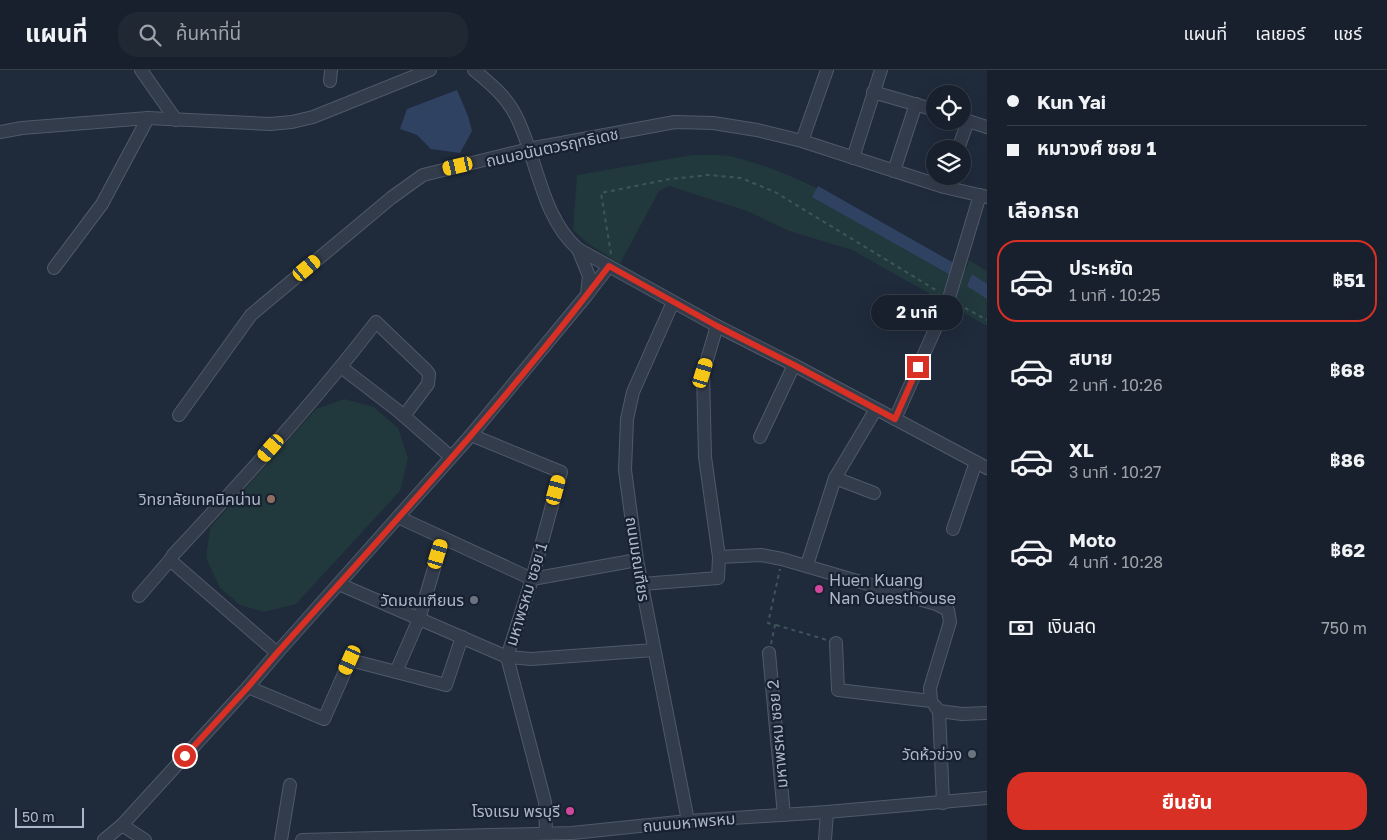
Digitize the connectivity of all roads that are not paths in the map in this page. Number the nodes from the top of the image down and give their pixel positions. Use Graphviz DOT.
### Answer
graph roads {
  1 [pos="142,70"];
  2 [pos="430,70"];
  3 [pos="474,70"];
  4 [pos="827,70"];
  5 [pos="881,70"];
  6 [pos="873,92"];
  7 [pos="916,104"];
  8 [pos="926,107"];
  9 [pos="148,118"];
  10 [pos="176,120"];
  11 [pos="971,122"];
  12 [pos="987,127"];
  13 [pos="0,132"];
  14 [pos="802,141"];
  15 [pos="530,149"];
  16 [pos="853,158"];
  17 [pos="894,171"];
  18 [pos="926,178"];
  19 [pos="954,185"];
  20 [pos="984,196"];
  21 [pos="578,249"];
  22 [pos="609,266"];
  23 [pos="54,268"];
  24 [pos="586,296"];
  25 [pos="673,302"];
  26 [pos="717,326"];
  27 [pos="794,365"];
  28 [pos="341,367"];
  29 [pos="876,409"];
  30 [pos="180,415"];
  31 [pos="404,416"];
  32 [pos="895,419"];
  33 [pos="471,434"];
  34 [pos="760,437"];
  35 [pos="451,457"];
  36 [pos="982,465"];
  37 [pos="835,478"];
  38 [pos="874,493"];
  39 [pos="398,517"];
  40 [pos="953,529"];
  41 [pos="443,538"];
  42 [pos="719,557"];
  43 [pos="170,560"];
  44 [pos="637,560"];
  45 [pos="807,565"];
  46 [pos="532,579"];
  47 [pos="339,584"];
  48 [pos="642,584"];
  49 [pos="138,596"];
  50 [pos="419,619"];
  51 [pos="462,637"];
  52 [pos="836,643"];
  53 [pos="654,650"];
  54 [pos="277,653"];
  55 [pos="769,653"];
  56 [pos="507,657"];
  57 [pos="396,672"];
  58 [pos="248,687"];
  59 [pos="935,706"];
  60 [pos="987,713"];
  61 [pos="290,785"];
  62 [pos="987,798"];
  63 [pos="943,803"];
  64 [pos="827,812"];
  65 [pos="784,815"];
  66 [pos="688,821"];
  67 [pos="122,826"];
  68 [pos="546,833"];
  69 [pos="572,836"];
  70 [pos="104,840"];
  71 [pos="145,840"];
  72 [pos="281,840"];
  73 [pos="302,840"];
  74 [pos="825,840"];
  1 -- 10 [label="street"];
  2 -- 10 [label="street"];
  3 -- 15 [label="street"];
  4 -- 14 [label="street"];
  5 -- 6 [label="street"];
  6 -- 7 [label="street"];
  6 -- 16 [label="street"];
  7 -- 8 [label="street"];
  7 -- 17 [label="street"];
  9 -- 10 [label="street"];
  9 -- 13 [label="street"];
  9 -- 23 [label="street"];
  11 -- 12 [label="street"];
  14 -- 15 [label="street, ถนนอนันตวรฤทธิเดช"];
  14 -- 16 [label="street, ถนนอนันตวรฤทธิเดช"];
  15 -- 21 [label="street"];
  15 -- 30 [label="street, ถนนอนันตวรฤทธิเดช"];
  16 -- 17 [label="street, ถนนอนันตวรฤทธิเดช"];
  17 -- 18 [label="street, ถนนอนันตวรฤทธิเดช"];
  19 -- 20 [label="street, ถนนอนันตวรฤทธิเดช"];
  20 -- 32 [label="street"];
  21 -- 22 [label="street"];
  21 -- 24 [label="street"];
  22 -- 24 [label="street"];
  22 -- 25 [label="street"];
  24 -- 33 [label="street"];
  25 -- 26 [label="street"];
  25 -- 44 [label="street, ถนนมณเฑียร"];
  26 -- 27 [label="street"];
  26 -- 42 [label="street"];
  27 -- 29 [label="street"];
  27 -- 34 [label="street"];
  28 -- 31 [label="street"];
  28 -- 31 [label="street"];
  28 -- 43 [label="street"];
  29 -- 32 [label="street"];
  29 -- 37 [label="street"];
  31 -- 35 [label="street"];
  32 -- 36 [label="street"];
  33 -- 35 [label="street"];
  33 -- 46 [label="street, มหาพรหม ซอย 1"];
  35 -- 39 [label="street"];
  36 -- 40 [label="street"];
  37 -- 38 [label="street"];
  37 -- 45 [label="street"];
  39 -- 41 [label="street"];
  39 -- 47 [label="street"];
  41 -- 46 [label="street"];
  41 -- 50 [label="street"];
  42 -- 45 [label="street"];
  42 -- 48 [label="street"];
  43 -- 49 [label="street"];
  43 -- 54 [label="street"];
  44 -- 46 [label="street"];
  44 -- 48 [label="street, ถนนมณเฑียร"];
  45 -- 59 [label="street"];
  46 -- 56 [label="street, มหาพรหม ซอย 1"];
  47 -- 50 [label="street"];
  47 -- 54 [label="street"];
  48 -- 53 [label="street, ถนนมณเฑียร"];
  50 -- 51 [label="street"];
  50 -- 57 [label="street"];
  51 -- 56 [label="street"];
  51 -- 57 [label="street"];
  52 -- 59 [label="street"];
  53 -- 56 [label="street"];
  53 -- 66 [label="street, ถนนมณเฑียร"];
  54 -- 58 [label="street"];
  55 -- 65 [label="street, มหาพรหม ซอย 2"];
  56 -- 68 [label="street, มหาพรหม ซอย 1"];
  57 -- 58 [label="street"];
  58 -- 67 [label="street"];
  59 -- 60 [label="street"];
  59 -- 63 [label="street"];
  61 -- 72 [label="street"];
  62 -- 63 [label="street, ถนนมหาพรหม"];
  63 -- 64 [label="street, ถนนมหาพรหม"];
  64 -- 65 [label="street, ถนนมหาพรหม"];
  64 -- 74 [label="street"];
  65 -- 66 [label="street, ถนนมหาพรหม"];
  66 -- 69 [label="street, ถนนมหาพรหม"];
  67 -- 70 [label="street"];
  67 -- 71 [label="street"];
  68 -- 69 [label="street, ถนนมหาพรหม"];
  68 -- 73 [label="street, ถนนมหาพรหม"];
}
